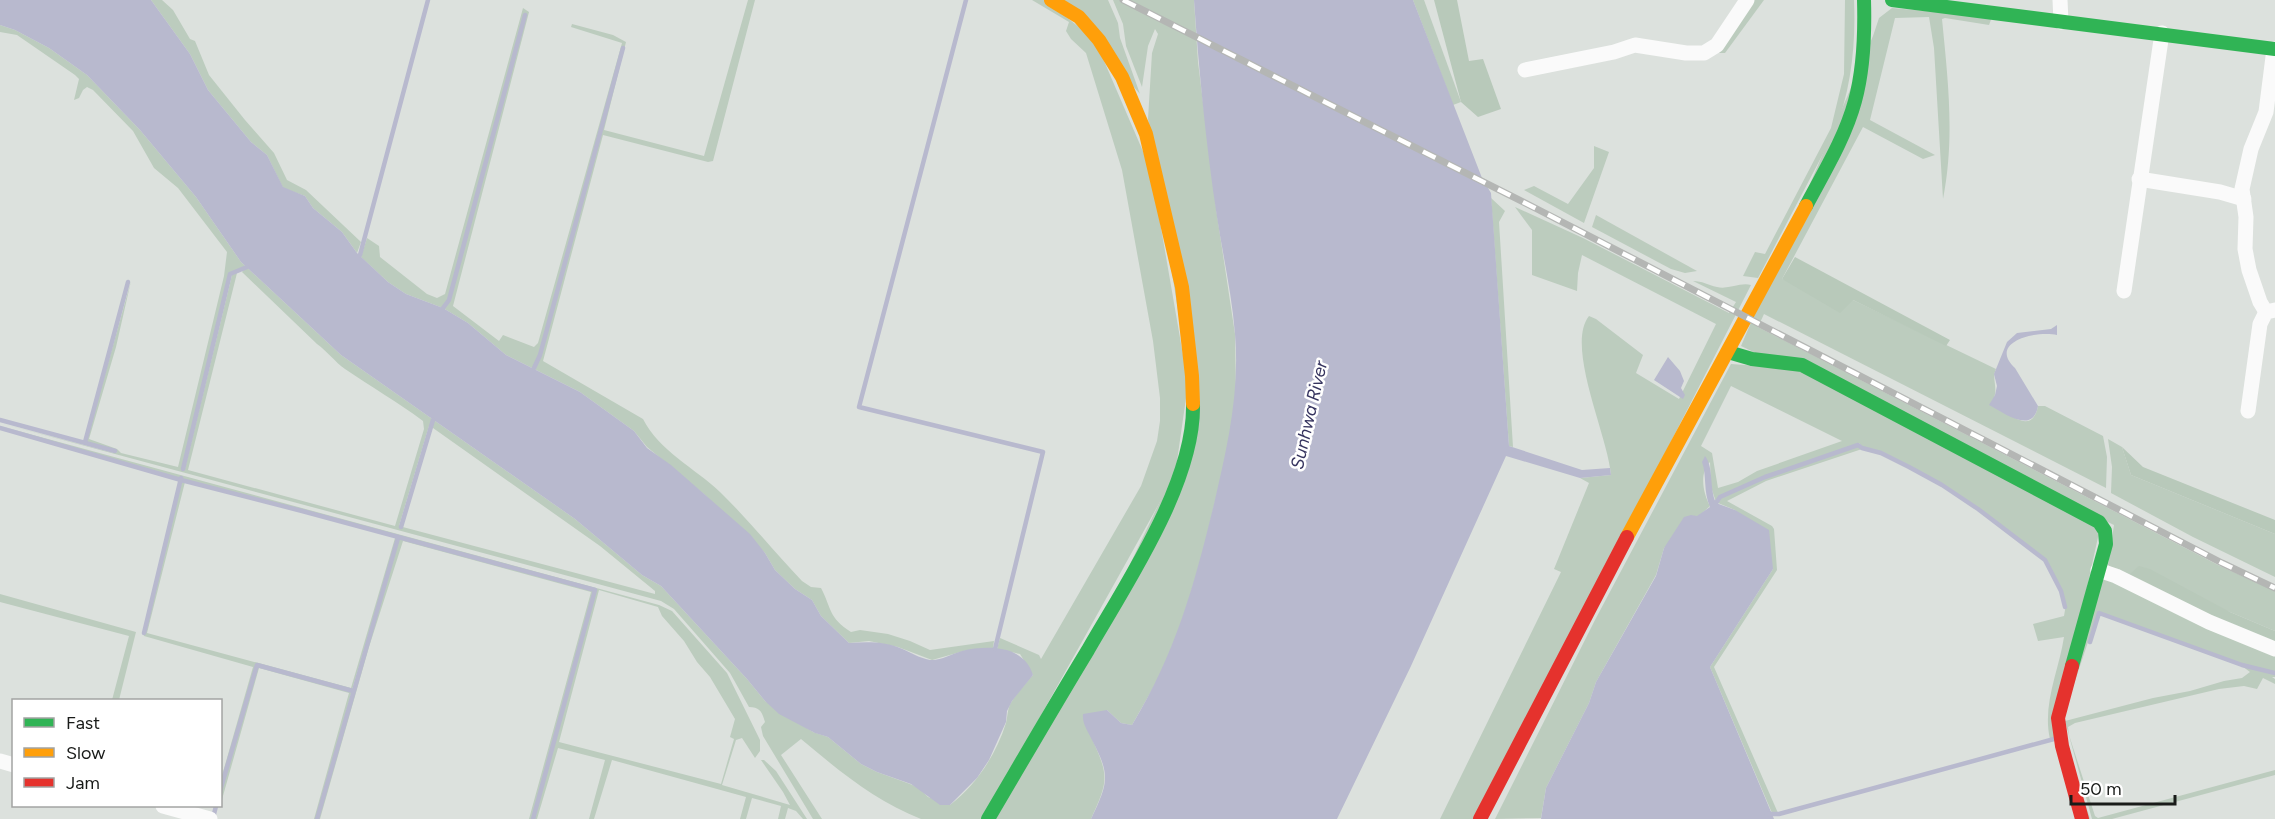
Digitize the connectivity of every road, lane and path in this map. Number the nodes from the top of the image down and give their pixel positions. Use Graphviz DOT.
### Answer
graph roads {
  1 [pos="1051,0"];
  2 [pos="1747,0"];
  3 [pos="1864,0"];
  4 [pos="1892,0"];
  5 [pos="2060,0"];
  6 [pos="2061,22"];
  7 [pos="2162,33"];
  8 [pos="2274,49"];
  9 [pos="1525,70"];
  10 [pos="2139,178"];
  11 [pos="2244,199"];
  12 [pos="2124,291"];
  13 [pos="2271,311"];
  14 [pos="1728,352"];
  15 [pos="2248,411"];
  16 [pos="2098,570"];
  17 [pos="2275,649"];
  18 [pos="167,807"];
  19 [pos="210,819"];
  20 [pos="988,819"];
  21 [pos="1480,819"];
  22 [pos="2082,819"];
  1 -- 20 [label="street"];
  2 -- 9 [label="street"];
  3 -- 14 [label="street"];
  4 -- 6 [label="street"];
  5 -- 6 [label="street"];
  6 -- 7 [label="street"];
  7 -- 8 [label="street"];
  7 -- 10 [label="street"];
  8 -- 11 [label="street"];
  10 -- 11 [label="street"];
  10 -- 12 [label="street"];
  11 -- 13 [label="street"];
  13 -- 15 [label="street"];
  14 -- 16 [label="street"];
  14 -- 21 [label="street"];
  16 -- 17 [label="street"];
  16 -- 22 [label="street"];
  18 -- 19 [label="street"];
}
